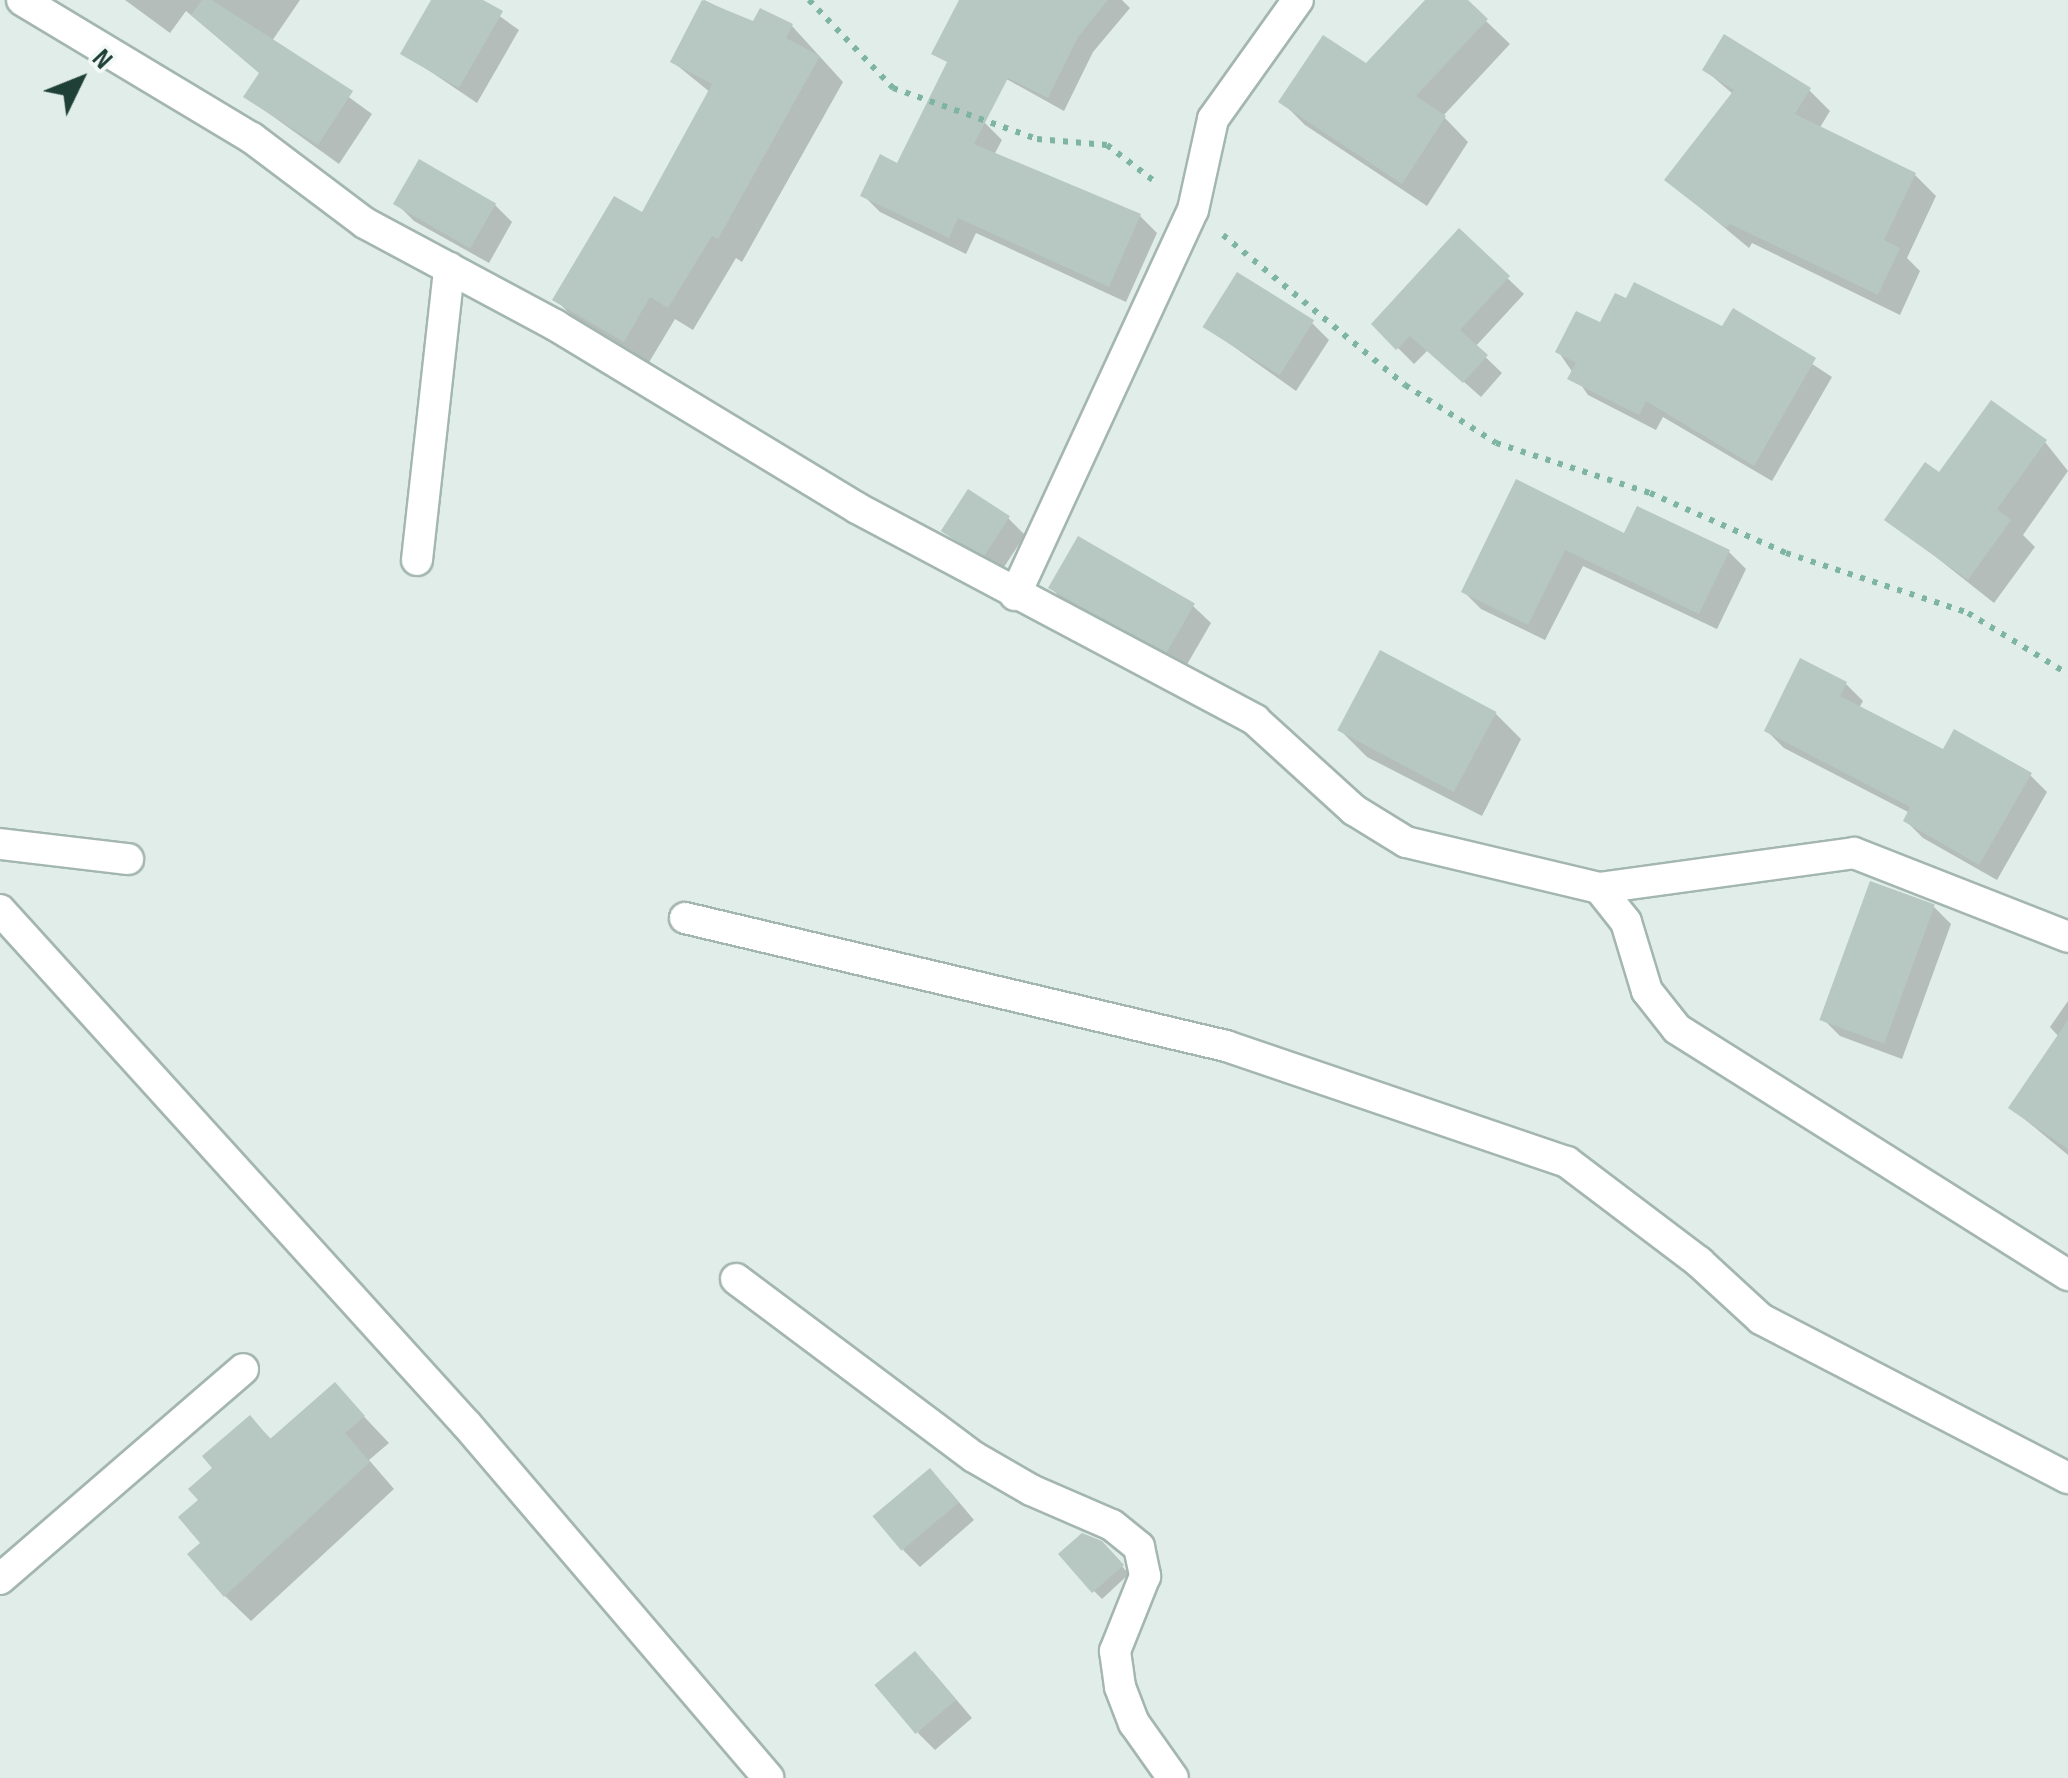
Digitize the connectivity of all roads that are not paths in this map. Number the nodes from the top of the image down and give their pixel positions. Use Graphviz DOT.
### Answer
graph roads {
  1 [pos="22,0"];
  2 [pos="1298,0"];
  3 [pos="448,268"];
  4 [pos="417,560"];
  5 [pos="1015,595"];
  6 [pos="0,844"];
  7 [pos="128,859"];
  8 [pos="1599,888"];
  9 [pos="0,910"];
  10 [pos="685,918"];
  11 [pos="2068,936"];
  12 [pos="2068,1275"];
  13 [pos="736,1279"];
  14 [pos="243,1370"];
  15 [pos="2068,1478"];
  16 [pos="0,1579"];
  17 [pos="768,1778"];
  18 [pos="1172,1778"];
  1 -- 3 [label="street"];
  2 -- 5 [label="street"];
  3 -- 4 [label="street"];
  3 -- 5 [label="street"];
  5 -- 8 [label="street"];
  6 -- 7 [label="street"];
  8 -- 11 [label="street"];
  8 -- 12 [label="street"];
  9 -- 17 [label="street"];
  10 -- 15 [label="street"];
  13 -- 18 [label="street"];
  14 -- 16 [label="street"];
}
